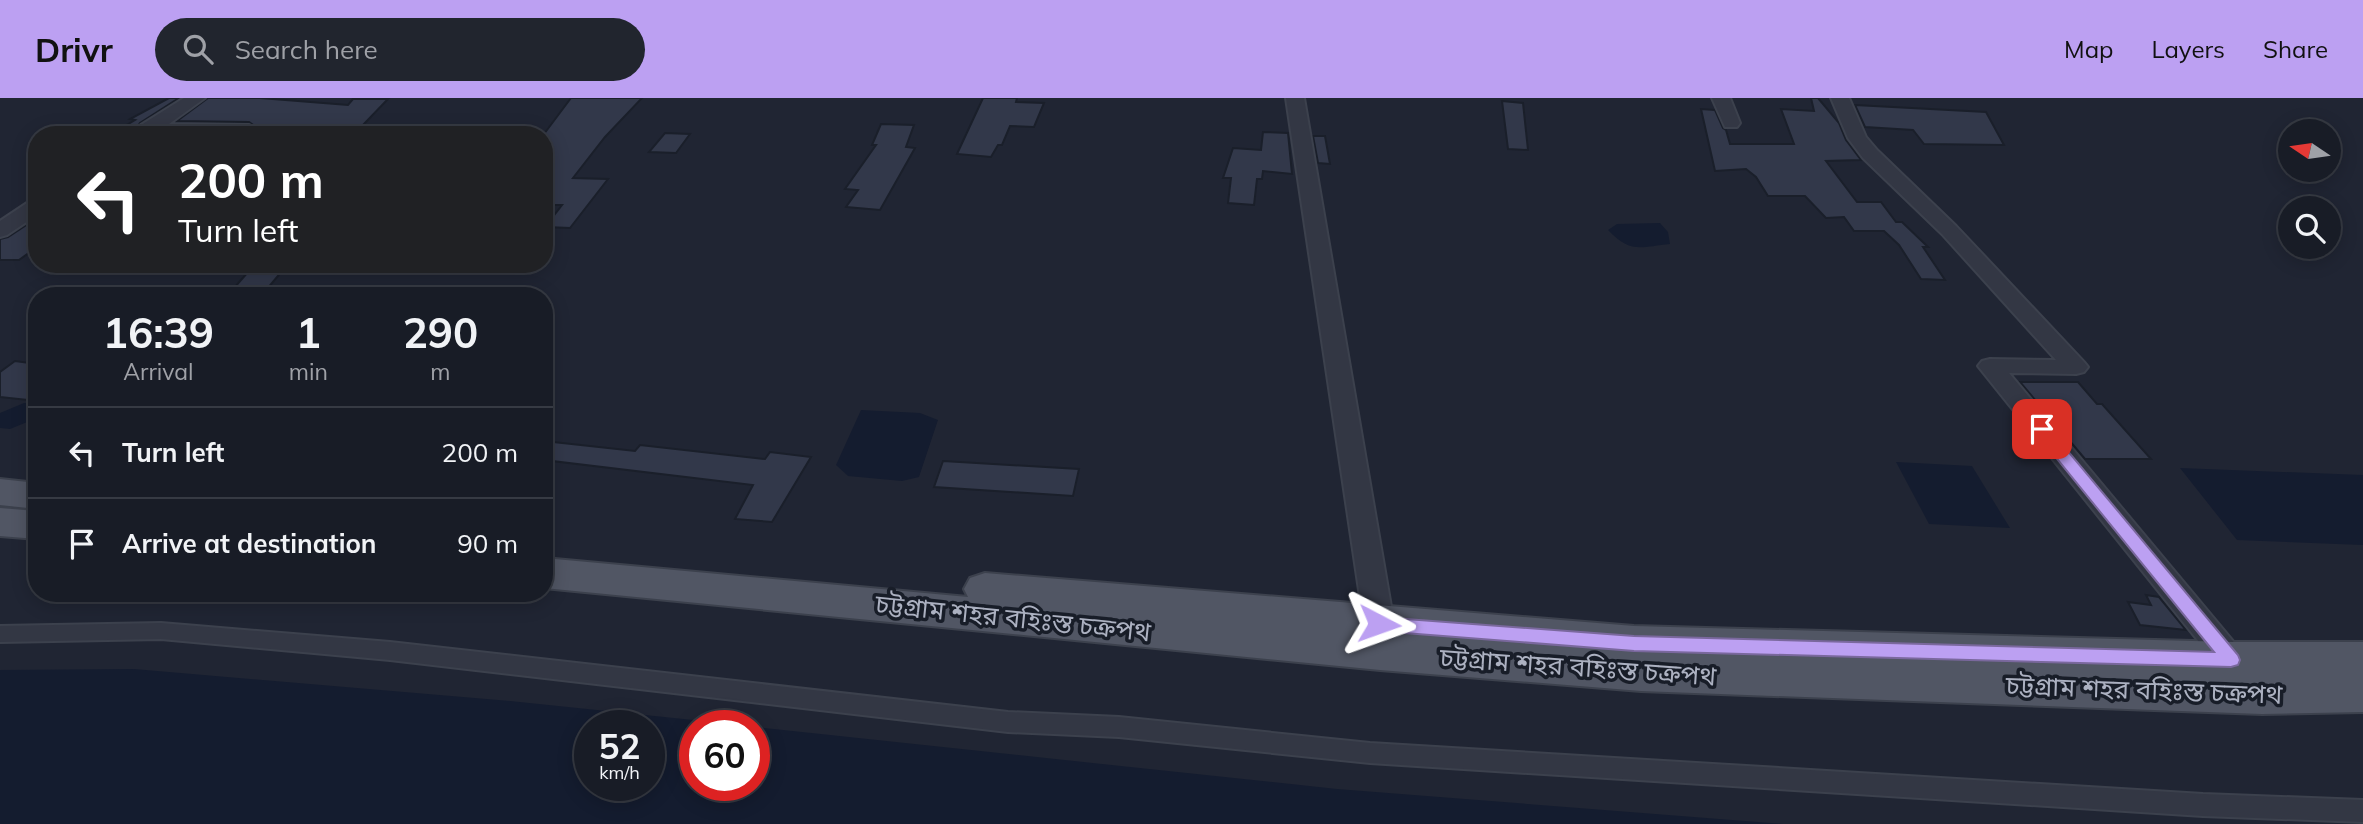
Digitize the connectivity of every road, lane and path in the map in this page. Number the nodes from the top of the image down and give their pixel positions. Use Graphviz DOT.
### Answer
graph roads {
  1 [pos="196,98"];
  2 [pos="1295,98"];
  3 [pos="1721,98"];
  4 [pos="1840,98"];
  5 [pos="1731,123"];
  6 [pos="153,126"];
  7 [pos="28,211"];
  8 [pos="0,231"];
  9 [pos="0,492"];
  10 [pos="28,495"];
  11 [pos="0,522"];
  12 [pos="28,524"];
  13 [pos="553,548"];
  14 [pos="553,574"];
  15 [pos="1379,624"];
  16 [pos="0,634"];
  17 [pos="2231,660"];
  18 [pos="2363,660"];
  19 [pos="2363,694"];
  20 [pos="2363,811"];
  1 -- 6 [label="street"];
  2 -- 15 [label="street"];
  3 -- 5 [label="street"];
  4 -- 17 [label="street"];
  7 -- 8 [label="street"];
  9 -- 10 [label="main road"];
  11 -- 12 [label="main road"];
  13 -- 15 [label="main road, চট্টগ্রাম শহর বহিঃস্ত চক্রপথ"];
  14 -- 19 [label="main road, চট্টগ্রাম শহর বহিঃস্ত চক্রপথ"];
  15 -- 17 [label="main road, চট্টগ্রাম শহর বহিঃস্ত চক্রপথ"];
  16 -- 20 [label="street"];
  17 -- 18 [label="main road, চট্টগ্রাম শহর বহিঃস্ত চক্রপথ"];
}
